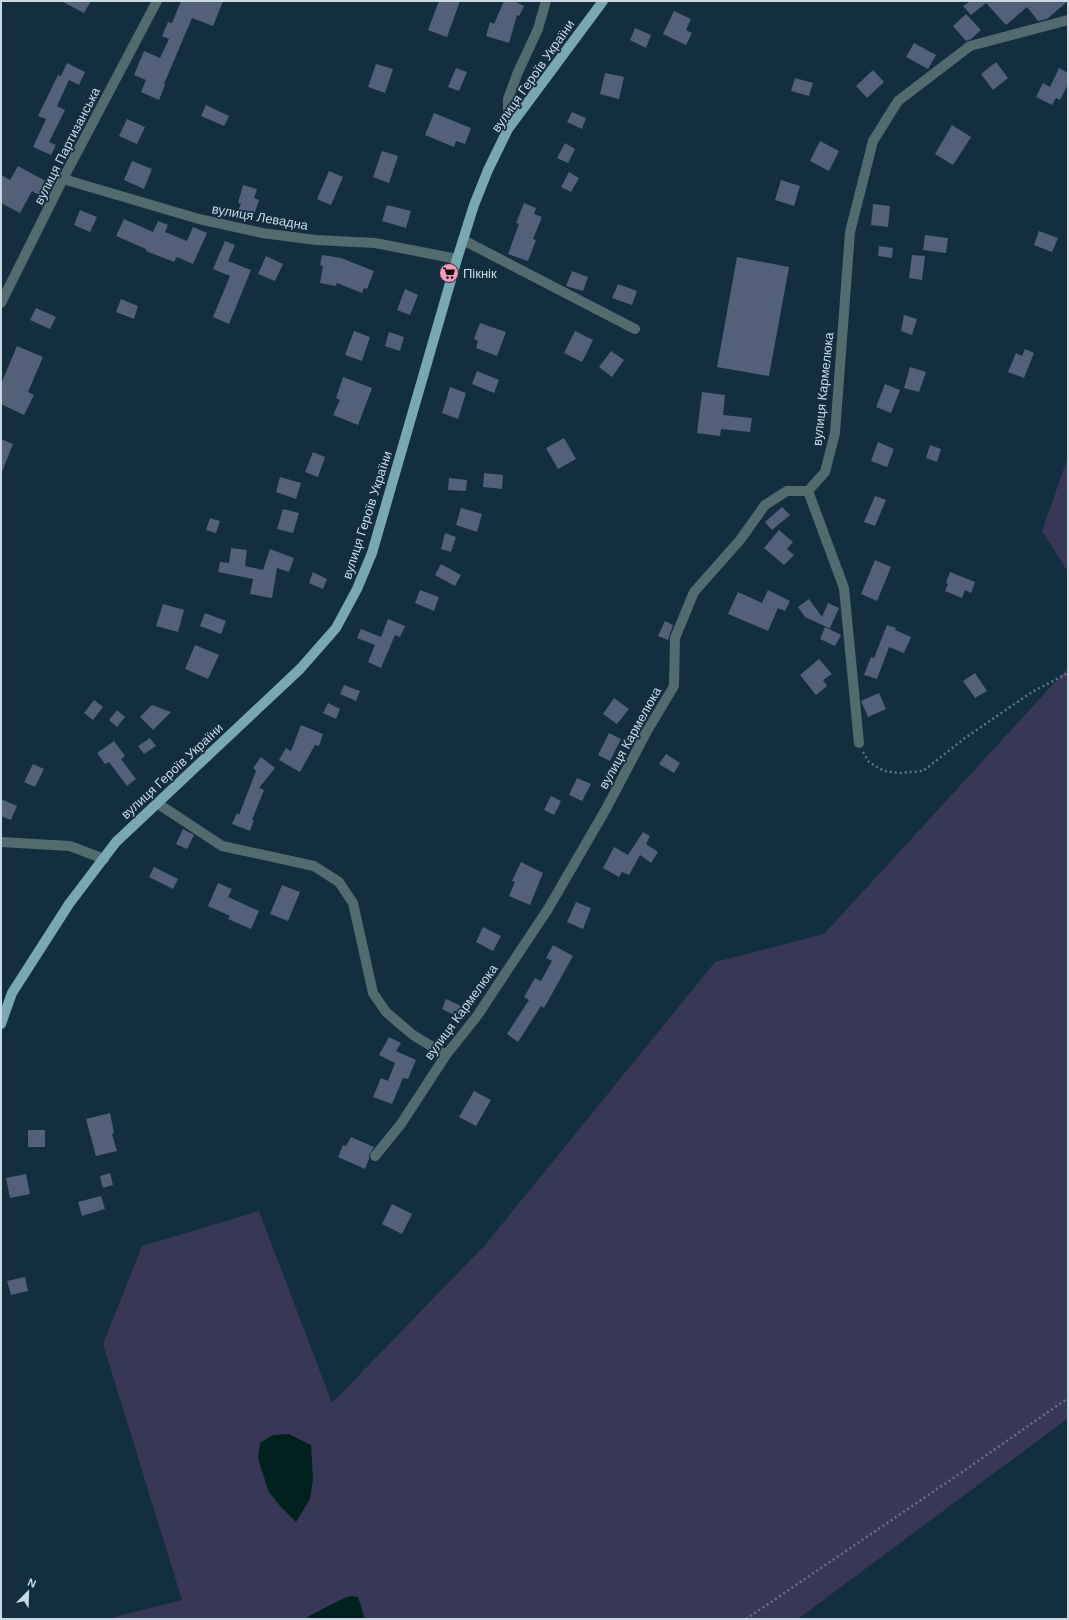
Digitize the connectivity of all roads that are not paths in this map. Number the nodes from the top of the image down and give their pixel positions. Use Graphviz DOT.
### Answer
graph roads {
  1 [pos="156,1"];
  2 [pos="546,1"];
  3 [pos="603,1"];
  4 [pos="1068,20"];
  5 [pos="508,130"];
  6 [pos="63,179"];
  7 [pos="463,240"];
  8 [pos="457,259"];
  9 [pos="1,303"];
  10 [pos="635,329"];
  11 [pos="808,491"];
  12 [pos="859,743"];
  13 [pos="157,804"];
  14 [pos="1,842"];
  15 [pos="104,859"];
  16 [pos="1,1024"];
  17 [pos="446,1055"];
  18 [pos="375,1156"];
  1 -- 6 [label="street, вулиця Партизанська"];
  2 -- 5 [label="street"];
  3 -- 5 [label="main road, вулиця Героїв України"];
  4 -- 11 [label="street, вулиця Кармелюка"];
  5 -- 7 [label="main road, вулиця Героїв України"];
  6 -- 8 [label="street, вулиця Левадна"];
  6 -- 9 [label="street, вулиця Партизанська"];
  7 -- 8 [label="main road, вулиця Героїв України"];
  7 -- 10 [label="street"];
  8 -- 13 [label="main road, вулиця Героїв України"];
  11 -- 12 [label="street"];
  11 -- 17 [label="street, вулиця Кармелюка"];
  13 -- 15 [label="main road, вулиця Героїв України"];
  13 -- 17 [label="street"];
  14 -- 15 [label="street"];
  15 -- 16 [label="main road, вулиця Героїв України"];
  17 -- 18 [label="street, вулиця Кармелюка"];
}
